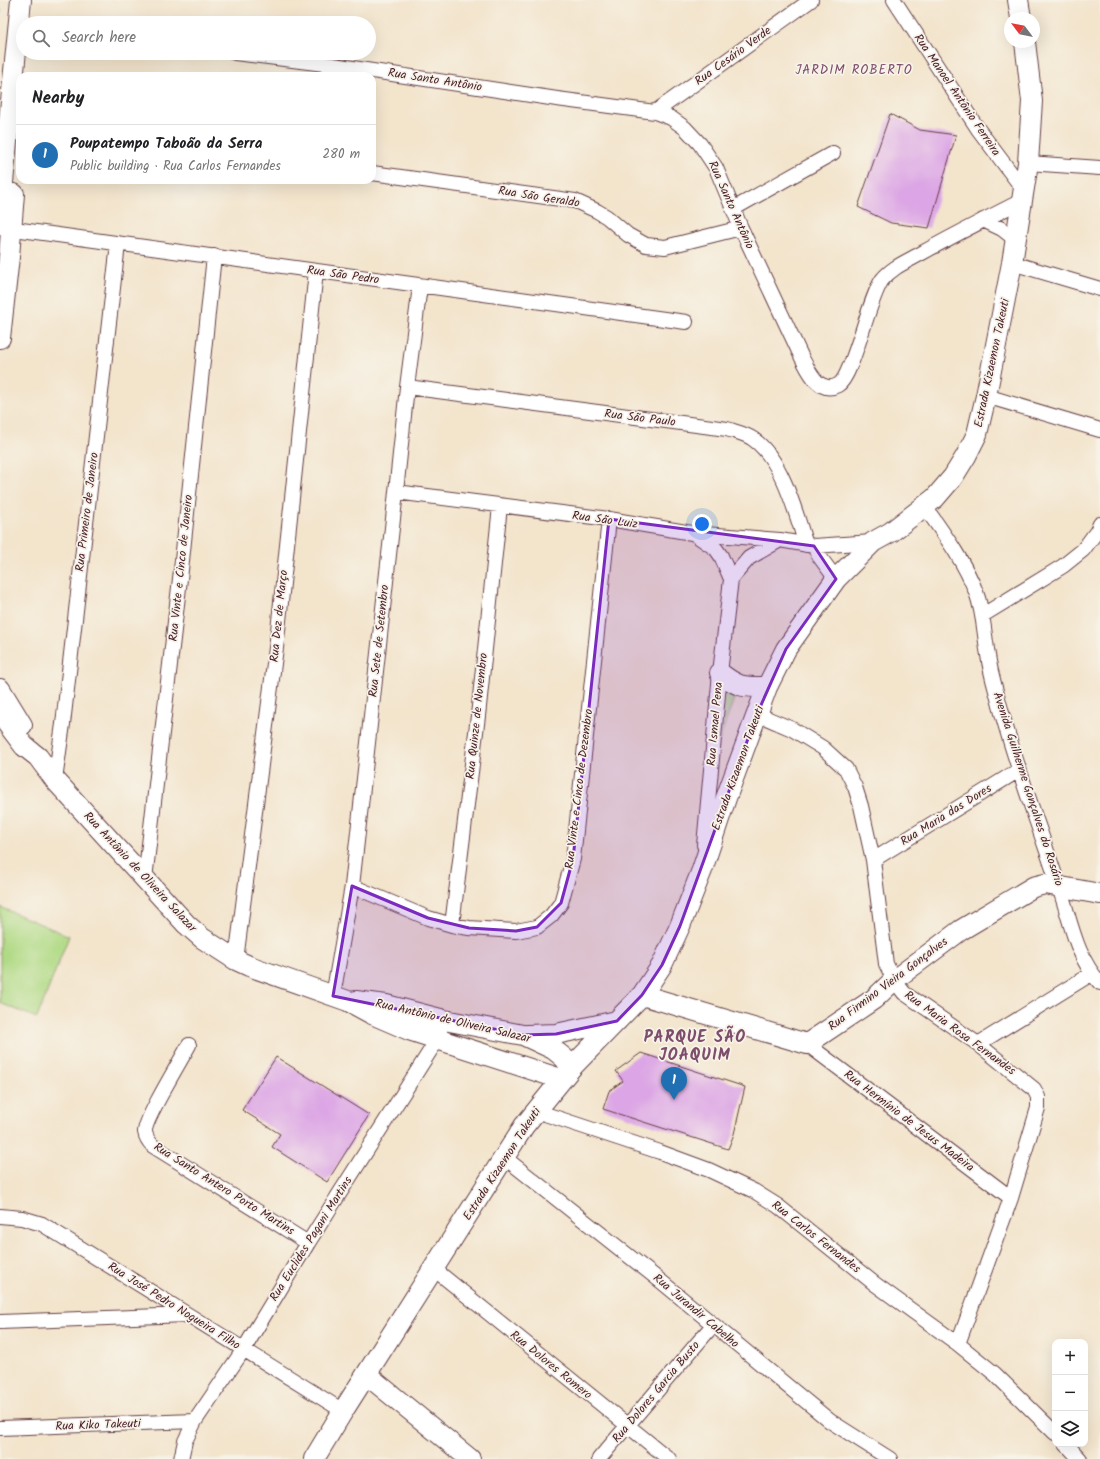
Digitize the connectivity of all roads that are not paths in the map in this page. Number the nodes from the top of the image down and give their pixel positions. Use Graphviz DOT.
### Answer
graph roads {
  1 [pos="21,0"];
  2 [pos="32,0"];
  3 [pos="811,0"];
  4 [pos="894,0"];
  5 [pos="1018,0"];
  6 [pos="1020,12"];
  7 [pos="23,16"];
  8 [pos="27,16"];
  9 [pos="1026,48"];
  10 [pos="21,60"];
  11 [pos="26,60"];
  12 [pos="292,60"];
  13 [pos="20,72"];
  14 [pos="25,72"];
  15 [pos="655,112"];
  16 [pos="16,125"];
  17 [pos="833,154"];
  18 [pos="1028,164"];
  19 [pos="1100,168"];
  20 [pos="376,174"];
  21 [pos="1022,195"];
  22 [pos="733,209"];
  23 [pos="0,213"];
  24 [pos="984,220"];
  25 [pos="6,228"];
  26 [pos="740,228"];
  27 [pos="1016,240"];
  28 [pos="118,244"];
  29 [pos="214,256"];
  30 [pos="1012,263"];
  31 [pos="316,271"];
  32 [pos="420,286"];
  33 [pos="1100,289"];
  34 [pos="686,322"];
  35 [pos="0,338"];
  36 [pos="407,387"];
  37 [pos="986,396"];
  38 [pos="1100,430"];
  39 [pos="396,492"];
  40 [pos="500,506"];
  41 [pos="925,507"];
  42 [pos="609,520"];
  43 [pos="1100,524"];
  44 [pos="692,533"];
  45 [pos="780,540"];
  46 [pos="873,542"];
  47 [pos="810,546"];
  48 [pos="731,579"];
  49 [pos="836,579"];
  50 [pos="983,615"];
  51 [pos="720,673"];
  52 [pos="767,686"];
  53 [pos="1,697"];
  54 [pos="757,714"];
  55 [pos="1019,770"];
  56 [pos="55,780"];
  57 [pos="872,860"];
  58 [pos="702,870"];
  59 [pos="145,879"];
  60 [pos="352,886"];
  61 [pos="1059,886"];
  62 [pos="1100,894"];
  63 [pos="452,925"];
  64 [pos="236,960"];
  65 [pos="1096,978"];
  66 [pos="894,980"];
  67 [pos="642,995"];
  68 [pos="341,999"];
  69 [pos="444,1020"];
  70 [pos="617,1021"];
  71 [pos="523,1035"];
  72 [pos="436,1040"];
  73 [pos="807,1044"];
  74 [pos="978,1044"];
  75 [pos="189,1046"];
  76 [pos="567,1073"];
  77 [pos="536,1111"];
  78 [pos="505,1158"];
  79 [pos="1011,1198"];
  80 [pos="0,1216"];
  81 [pos="308,1243"];
  82 [pos="434,1269"];
  83 [pos="187,1315"];
  84 [pos="0,1322"];
  85 [pos="713,1325"];
  86 [pos="958,1344"];
  87 [pos="244,1349"];
  88 [pos="367,1375"];
  89 [pos="343,1411"];
  90 [pos="195,1421"];
  91 [pos="627,1426"];
  92 [pos="0,1428"];
  93 [pos="1052,1430"];
  94 [pos="1069,1447"];
  95 [pos="181,1459"];
  96 [pos="314,1459"];
  97 [pos="470,1459"];
  98 [pos="599,1459"];
  99 [pos="669,1459"];
  100 [pos="890,1459"];
  101 [pos="1080,1459"];
  1 -- 7 [label="street"];
  2 -- 8 [label="street"];
  3 -- 15 [label="street, Rua Cesário Verde"];
  4 -- 21 [label="street, Rua Manoel Antônio Ferreira"];
  5 -- 6 [label="street"];
  9 -- 18 [label="street, Estrada Kizaemon Takeuti"];
  10 -- 13 [label="street"];
  11 -- 14 [label="street"];
  12 -- 15 [label="street, Rua Santo Antônio"];
  15 -- 22 [label="street, Rua Santo Antônio"];
  16 -- 23 [label="street"];
  16 -- 25 [label="street"];
  17 -- 22 [label="street"];
  18 -- 19 [label="street"];
  18 -- 21 [label="street, Estrada Kizaemon Takeuti"];
  20 -- 26 [label="street, Rua São Geraldo"];
  21 -- 24 [label="street, Rua Santo Antônio"];
  21 -- 27 [label="street, Estrada Kizaemon Takeuti"];
  22 -- 26 [label="street, Rua Santo Antônio"];
  24 -- 26 [label="street, Rua Santo Antônio"];
  24 -- 27 [label="street"];
  25 -- 28 [label="street, Rua São Pedro"];
  25 -- 35 [label="street"];
  27 -- 30 [label="street, Estrada Kizaemon Takeuti"];
  28 -- 29 [label="street, Rua São Pedro"];
  28 -- 56 [label="street, Rua Primeiro de Janeiro"];
  29 -- 31 [label="street, Rua São Pedro"];
  29 -- 59 [label="street, Rua Vinte e Cinco de Janeiro"];
  30 -- 33 [label="street"];
  30 -- 37 [label="street, Estrada Kizaemon Takeuti"];
  31 -- 32 [label="street, Rua São Pedro"];
  31 -- 64 [label="street, Rua Dez de Março"];
  32 -- 34 [label="street, Rua São Pedro"];
  32 -- 36 [label="street, Rua Sete de Setembro"];
  36 -- 39 [label="street, Rua Sete de Setembro"];
  36 -- 47 [label="street, Rua São Paulo"];
  37 -- 38 [label="street"];
  37 -- 41 [label="street, Estrada Kizaemon Takeuti"];
  39 -- 40 [label="street, Rua São Luiz"];
  39 -- 60 [label="street, Rua Sete de Setembro"];
  40 -- 42 [label="street, Rua São Luiz"];
  40 -- 63 [label="street, Rua Quinze de Novembro"];
  41 -- 46 [label="street, Estrada Kizaemon Takeuti"];
  41 -- 50 [label="street, Avenida Guilherme Gonçalves do Rosário"];
  42 -- 44 [label="street, Rua São Luiz"];
  42 -- 63 [label="street, Rua Vinte e Cinco de Dezembro"];
  43 -- 50 [label="street"];
  44 -- 45 [label="street, Rua São Luiz"];
  44 -- 48 [label="street"];
  45 -- 47 [label="street, Rua São Luiz"];
  45 -- 48 [label="street"];
  46 -- 47 [label="street, Rua São Luiz"];
  46 -- 49 [label="street, Estrada Kizaemon Takeuti"];
  47 -- 49 [label="street"];
  48 -- 51 [label="street, Rua Ismael Pena"];
  49 -- 52 [label="street, Estrada Kizaemon Takeuti"];
  50 -- 55 [label="street, Avenida Guilherme Gonçalves do Rosário"];
  51 -- 52 [label="street"];
  51 -- 58 [label="street, Rua Ismael Pena"];
  52 -- 54 [label="street, Estrada Kizaemon Takeuti"];
  53 -- 56 [label="street, Rua Antônio de Oliveira Salazar"];
  54 -- 57 [label="street, Rua Maria Rosa Fernandes"];
  54 -- 58 [label="street, Estrada Kizaemon Takeuti"];
  55 -- 57 [label="street, Rua Maria das Dores"];
  55 -- 61 [label="street, Avenida Guilherme Gonçalves do Rosário"];
  56 -- 59 [label="street, Rua Antônio de Oliveira Salazar"];
  57 -- 66 [label="street, Rua Maria Rosa Fernandes"];
  58 -- 67 [label="street, Estrada Kizaemon Takeuti"];
  59 -- 64 [label="street, Rua Antônio de Oliveira Salazar"];
  60 -- 63 [label="street, Rua Vinte e Cinco de Dezembro"];
  60 -- 68 [label="street, Rua Sete de Setembro"];
  61 -- 62 [label="street, Rua Firmino Vieira Gonçalves"];
  61 -- 65 [label="street, Avenida Guilherme Gonçalves do Rosário"];
  61 -- 66 [label="street, Rua Firmino Vieira Gonçalves"];
  64 -- 68 [label="street, Rua Antônio de Oliveira Salazar"];
  65 -- 74 [label="street"];
  66 -- 73 [label="street, Rua Firmino Vieira Gonçalves"];
  66 -- 74 [label="street, Rua Maria Rosa Fernandes"];
  67 -- 70 [label="street, Estrada Kizaemon Takeuti"];
  67 -- 73 [label="street"];
  68 -- 69 [label="street, Rua Antônio de Oliveira Salazar"];
  68 -- 72 [label="street, Rua Antônio de Oliveira Salazar"];
  69 -- 71 [label="street, Rua Antônio de Oliveira Salazar"];
  69 -- 72 [label="street, Rua Euclides Pagani Martins"];
  70 -- 71 [label="street"];
  70 -- 76 [label="street, Estrada Kizaemon Takeuti"];
  71 -- 76 [label="street, Rua Antônio de Oliveira Salazar"];
  72 -- 76 [label="street, Rua Antônio de Oliveira Salazar"];
  72 -- 81 [label="street, Rua Euclides Pagani Martins"];
  73 -- 79 [label="street, Rua Hermínio de Jesus Madeira"];
  74 -- 79 [label="street, Rua Maria Rosa Fernandes"];
  75 -- 81 [label="street, Rua Santo Antero Porto Martins"];
  76 -- 77 [label="street, Estrada Kizaemon Takeuti"];
  77 -- 78 [label="street, Estrada Kizaemon Takeuti"];
  77 -- 86 [label="street, Rua Carlos Fernandes"];
  78 -- 82 [label="street, Estrada Kizaemon Takeuti"];
  78 -- 85 [label="street, Rua Jurandir Cabelho"];
  79 -- 86 [label="street, Rua Maria Rosa Fernandes"];
  80 -- 83 [label="street, Rua José Pedro Nogueira Filho"];
  81 -- 87 [label="street, Rua Euclides Pagani Martins"];
  82 -- 88 [label="street, Estrada Kizaemon Takeuti"];
  82 -- 91 [label="street, Rua Dolores Romero"];
  83 -- 84 [label="street"];
  83 -- 87 [label="street, Rua José Pedro Nogueira Filho"];
  85 -- 91 [label="street, Rua Dolores Garcia Busto"];
  85 -- 100 [label="street, Rua Jurandir Cabelho"];
  86 -- 93 [label="street, Rua Carlos Fernandes"];
  87 -- 89 [label="street, Rua José Pedro Nogueira Filho"];
  87 -- 90 [label="street, Rua Euclides Pagani Martins"];
  88 -- 89 [label="street, Estrada Kizaemon Takeuti"];
  88 -- 97 [label="street"];
  89 -- 96 [label="street, Estrada Kizaemon Takeuti"];
  90 -- 92 [label="street, Rua Kiko Takeuti"];
  90 -- 95 [label="street, Rua Euclides Pagani Martins"];
  91 -- 98 [label="street, Rua Dolores Garcia Busto"];
  91 -- 99 [label="street, Rua Dolores Romero"];
  94 -- 101 [label="street"];
}
